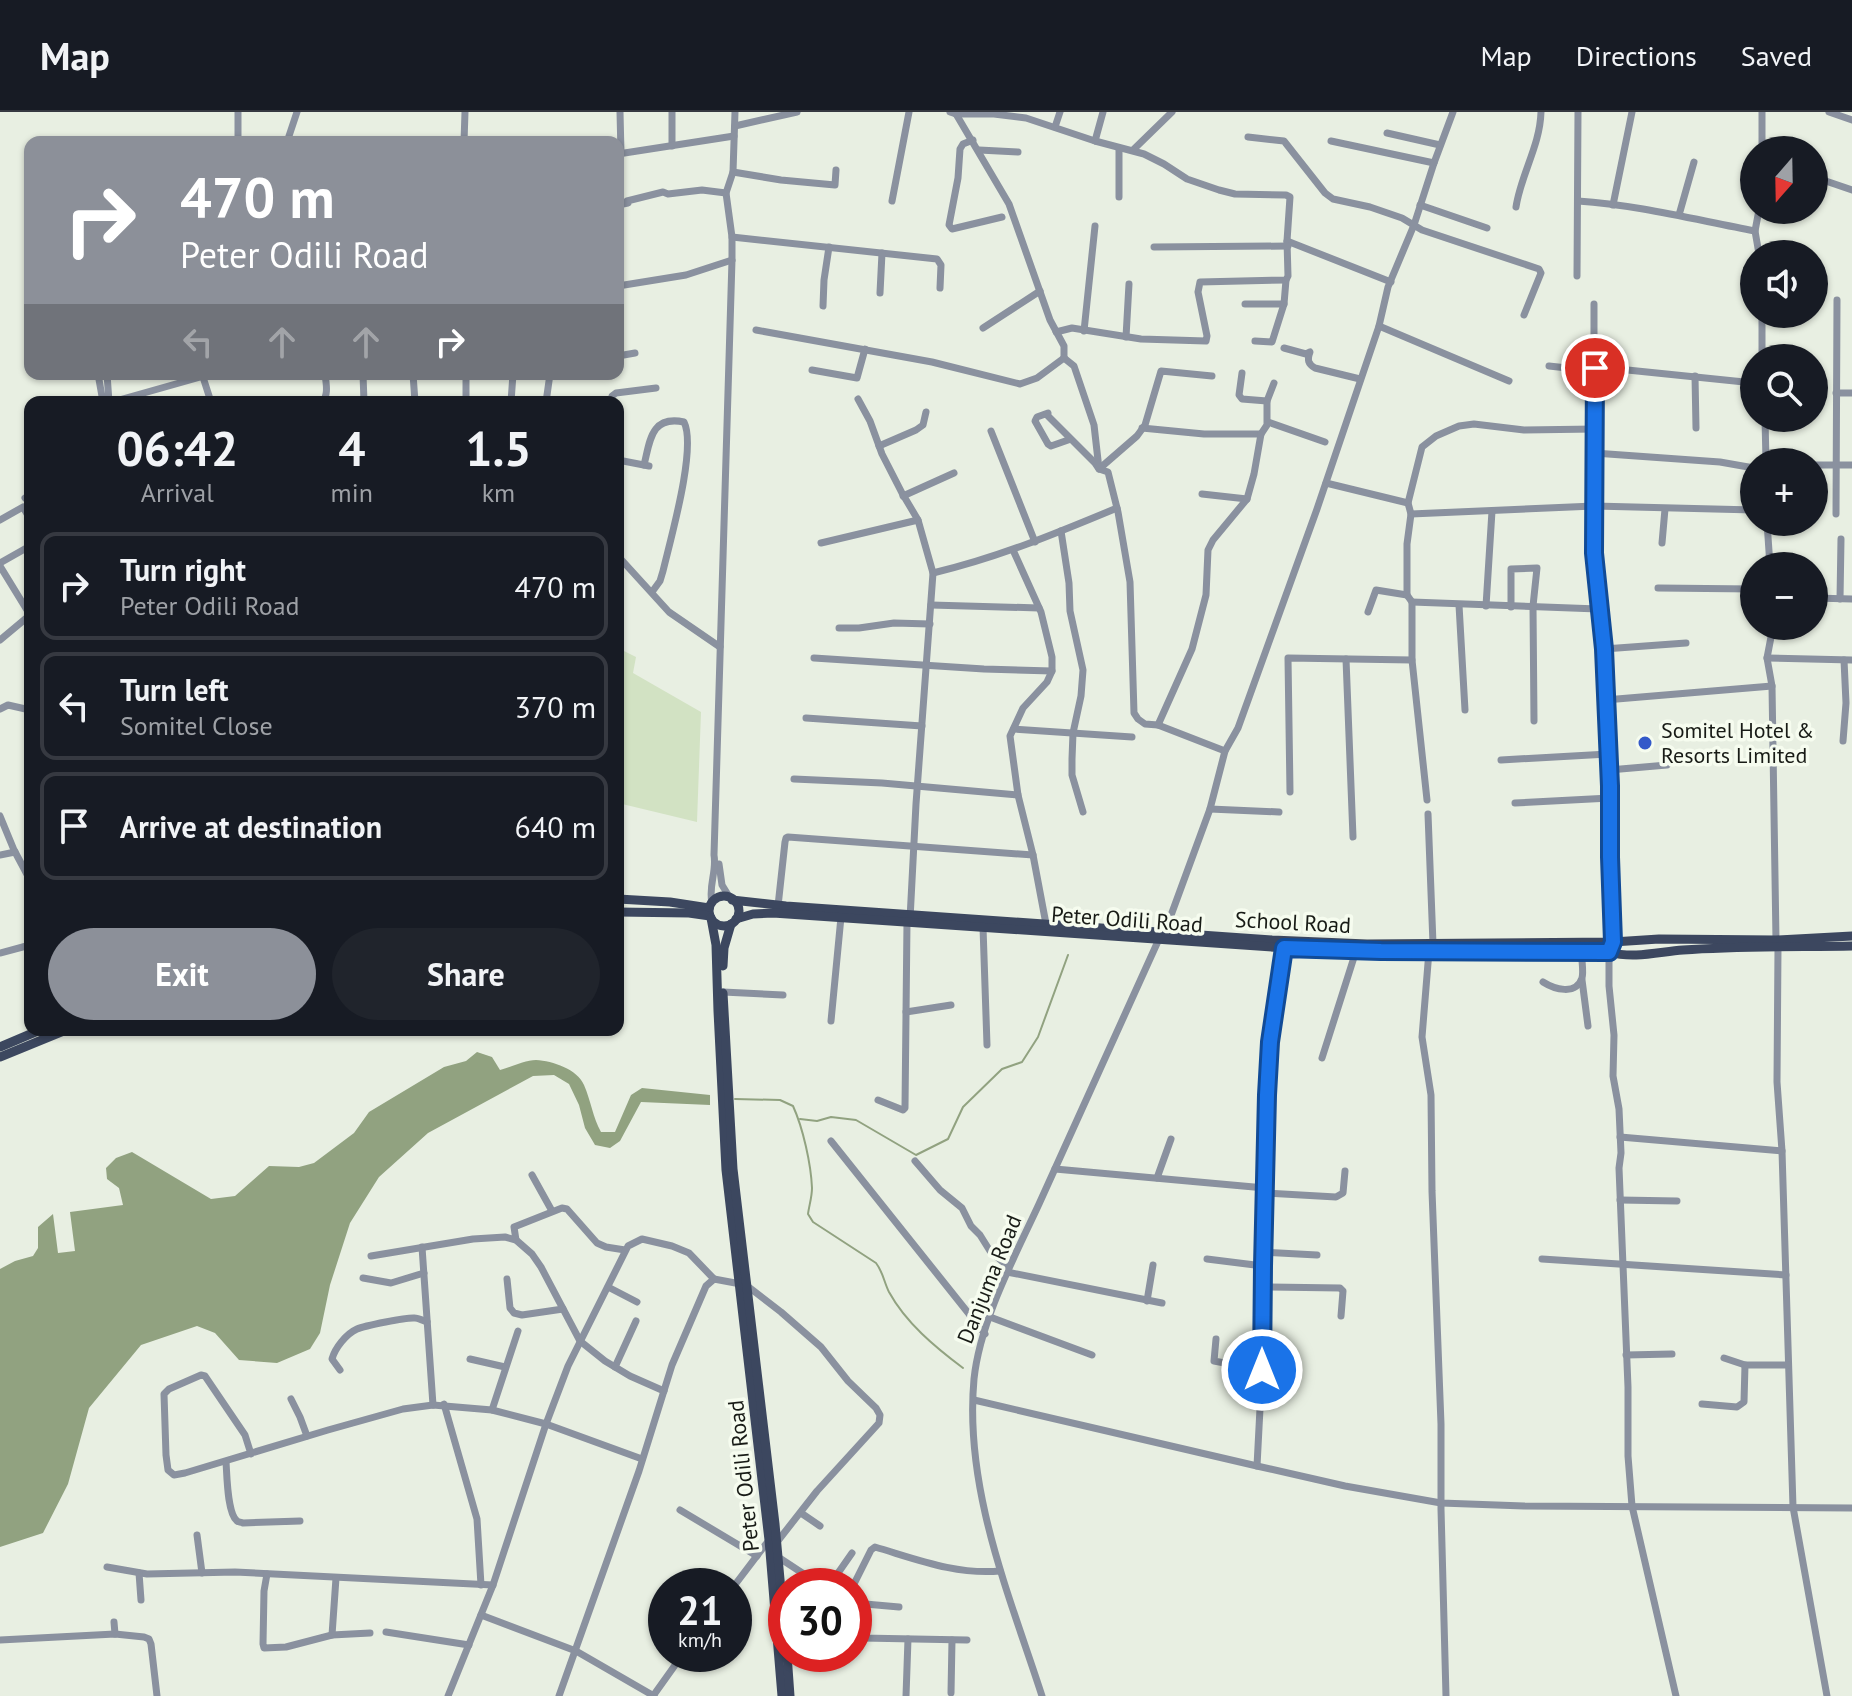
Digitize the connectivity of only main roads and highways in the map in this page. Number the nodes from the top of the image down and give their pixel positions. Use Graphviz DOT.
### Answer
graph roads {
  1 [pos="624,899"];
  2 [pos="731,899"];
  3 [pos="710,911"];
  4 [pos="624,912"];
  5 [pos="909,919"];
  6 [pos="734,922"];
  7 [pos="1160,936"];
  8 [pos="1852,936"];
  9 [pos="1777,944"];
  10 [pos="1852,946"];
  11 [pos="1611,947"];
  12 [pos="1431,948"];
  13 [pos="26,1036"];
  14 [pos="51,1036"];
  15 [pos="0,1047"];
  16 [pos="0,1057"];
  17 [pos="742,1284"];
  18 [pos="773,1541"];
  19 [pos="779,1568"];
  20 [pos="788,1672"];
  21 [pos="782,1696"];
  22 [pos="790,1696"];
  1 -- 3 [label="main road"];
  2 -- 3 [label="main road"];
  2 -- 5 [label="main road, School Road"];
  2 -- 6 [label="main road"];
  3 -- 4 [label="main road"];
  3 -- 6 [label="main road"];
  3 -- 17 [label="main road, Peter Odili Road"];
  5 -- 6 [label="main road, Peter Odili Road"];
  5 -- 7 [label="main road, Peter Odili Road"];
  5 -- 7 [label="main road, School Road"];
  6 -- 17 [label="main road, Peter Odili Road"];
  7 -- 12 [label="main road, School Road"];
  7 -- 12 [label="main road, Peter Odili Road"];
  8 -- 9 [label="main road, School Road"];
  9 -- 10 [label="main road"];
  9 -- 11 [label="main road, School Road"];
  11 -- 12 [label="main road, School Road"];
  11 -- 12 [label="main road, Peter Odili Road"];
  13 -- 15 [label="main road"];
  14 -- 16 [label="main road"];
  17 -- 18 [label="main road, Peter Odili Road"];
  18 -- 19 [label="main road, Peter Odili Road"];
  18 -- 21 [label="main road, Peter Odili Road"];
  20 -- 22 [label="main road"];
}
